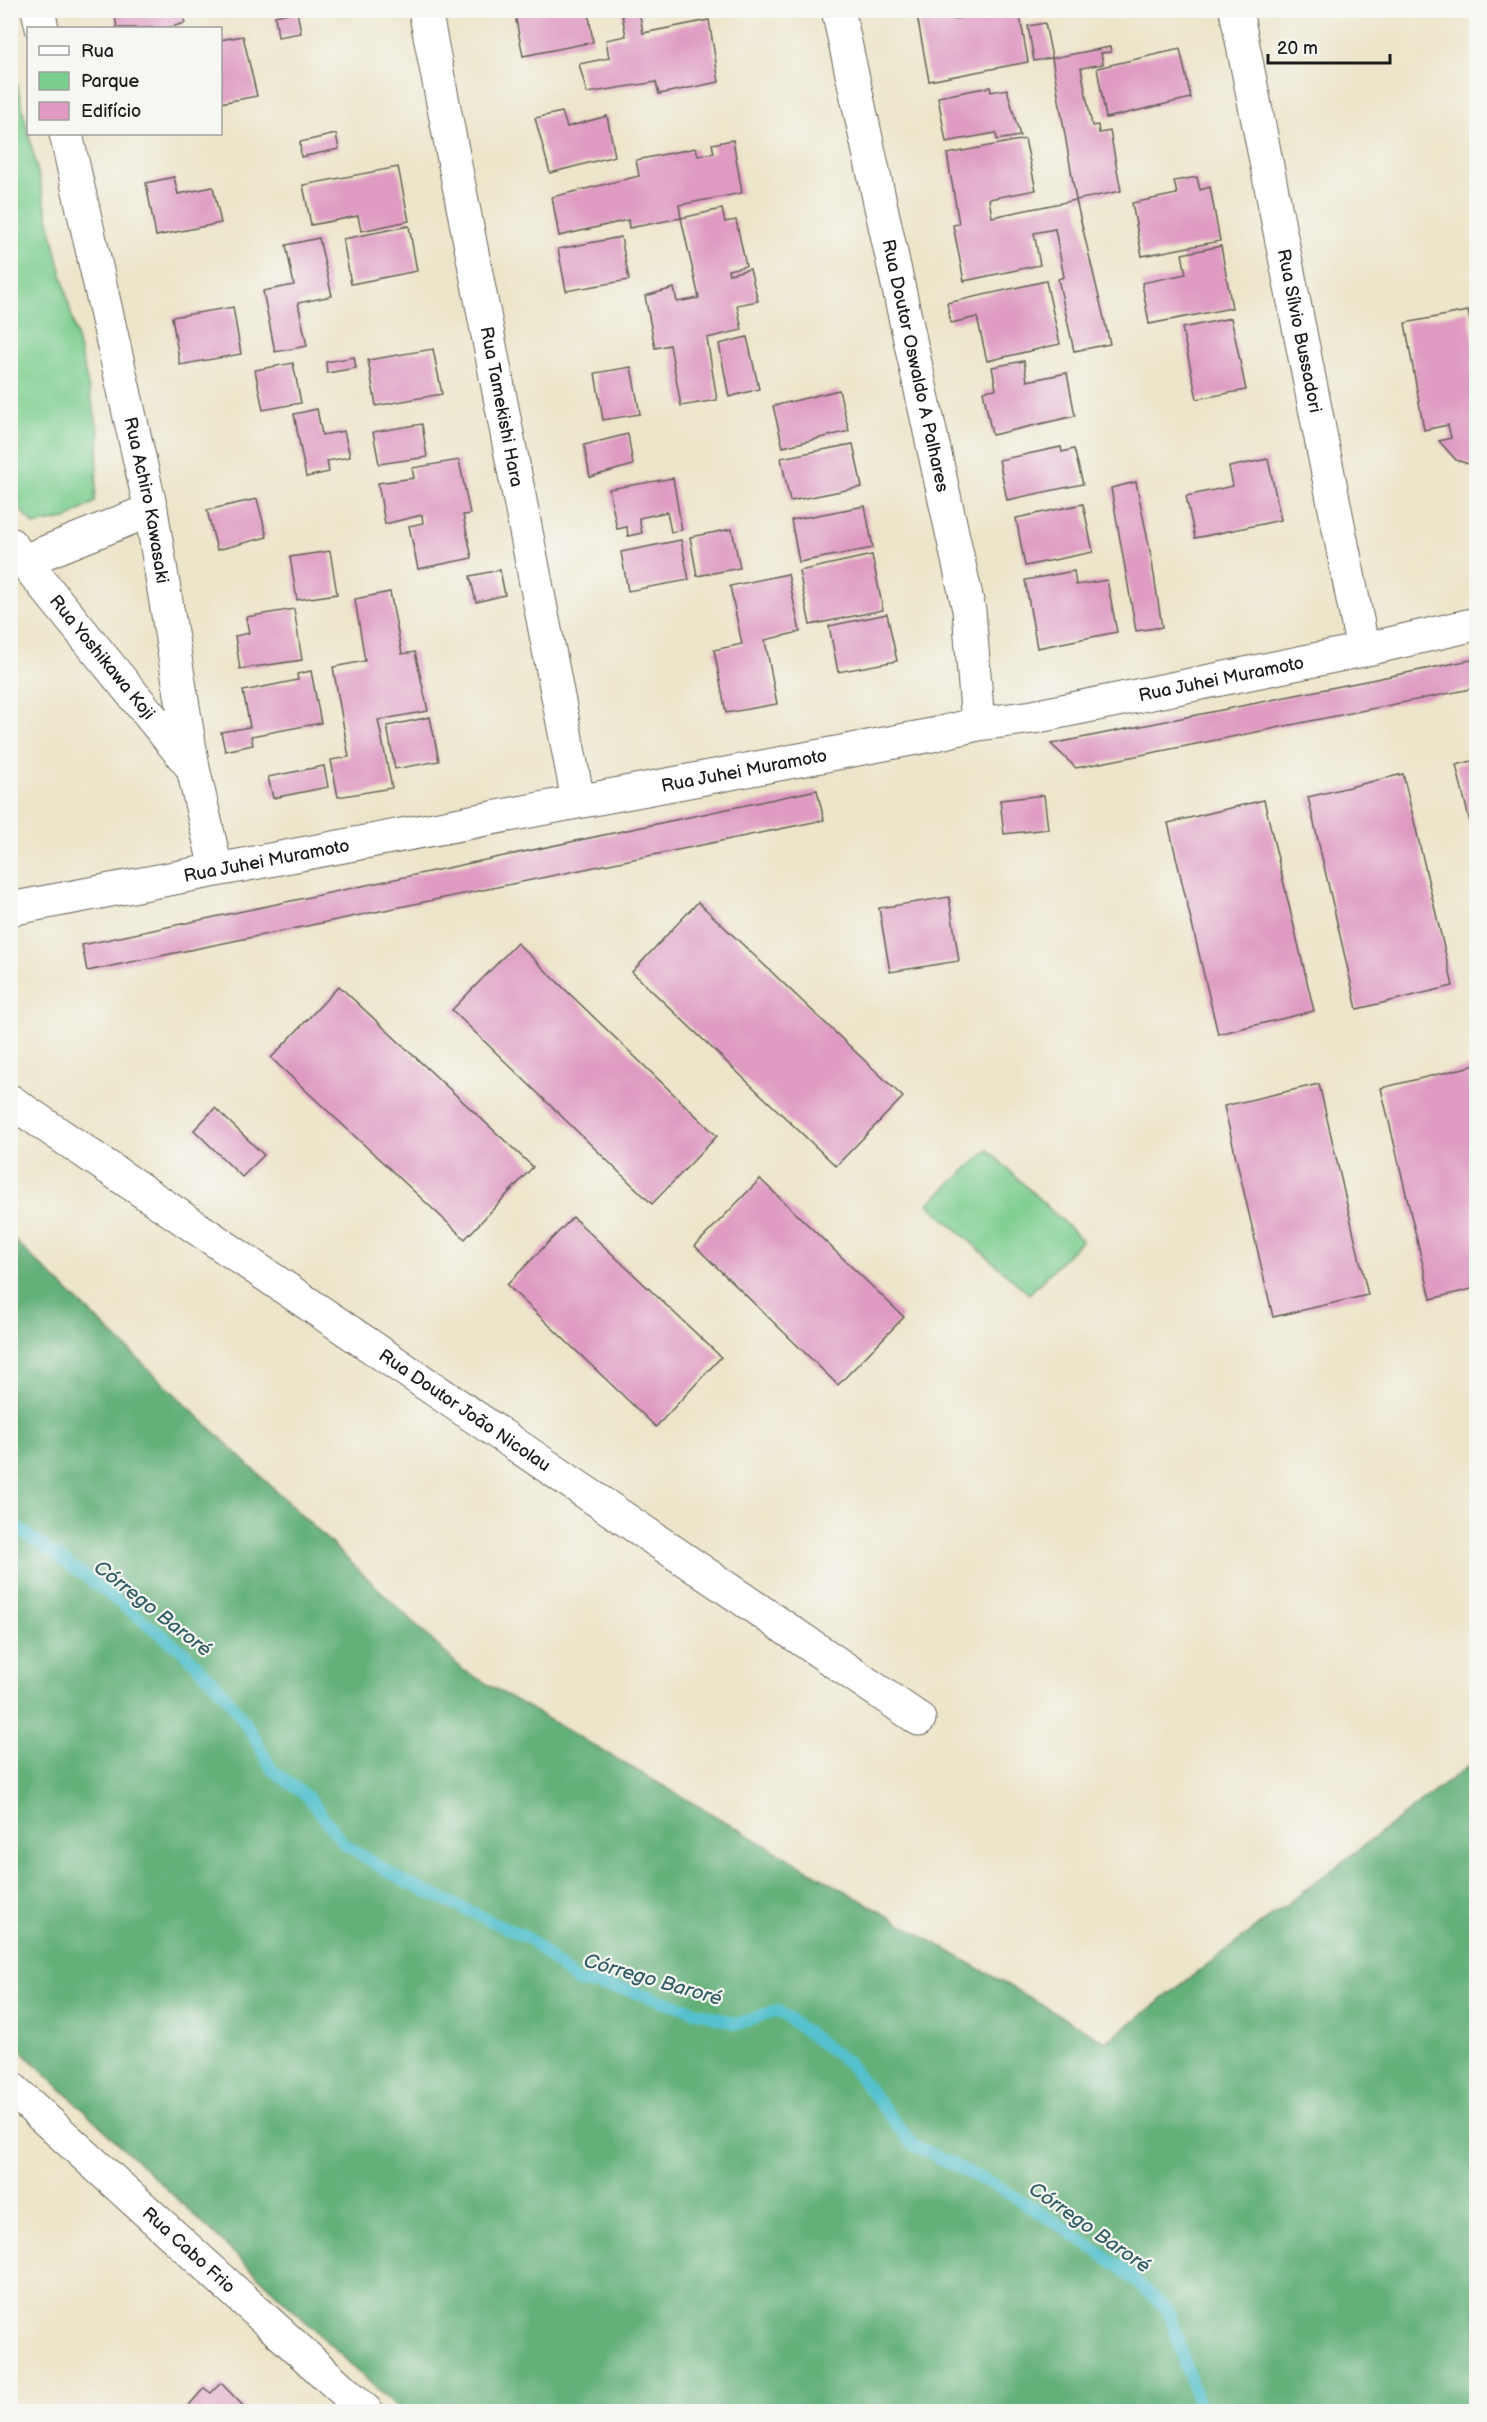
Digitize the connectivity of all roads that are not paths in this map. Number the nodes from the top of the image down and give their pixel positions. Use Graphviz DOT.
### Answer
graph roads {
  1 [pos="38,10"];
  2 [pos="425,10"];
  3 [pos="838,10"];
  4 [pos="1236,10"];
  5 [pos="42,27"];
  6 [pos="66,135"];
  7 [pos="151,510"];
  8 [pos="17,553"];
  9 [pos="1476,624"];
  10 [pos="1363,650"];
  11 [pos="978,724"];
  12 [pos="193,768"];
  13 [pos="578,800"];
  14 [pos="216,868"];
  15 [pos="10,909"];
  16 [pos="10,1101"];
  17 [pos="919,1719"];
  18 [pos="10,2087"];
  19 [pos="367,2412"];
  1 -- 5 [label="street"];
  2 -- 13 [label="street, Rua Tamekishi Hara"];
  3 -- 11 [label="street, Rua Doutor Oswaldo A Palhares"];
  4 -- 10 [label="street, Rua Sílvio Bussadori"];
  6 -- 7 [label="street, Rua Achiro Kawasaki"];
  7 -- 8 [label="street"];
  7 -- 12 [label="street, Rua Achiro Kawasaki"];
  8 -- 12 [label="street, Rua Yoshikawa Koji"];
  9 -- 10 [label="street, Rua Juhei Muramoto"];
  10 -- 11 [label="street, Rua Juhei Muramoto"];
  11 -- 13 [label="street, Rua Juhei Muramoto"];
  12 -- 14 [label="street, Rua Achiro Kawasaki"];
  13 -- 14 [label="street, Rua Juhei Muramoto"];
  14 -- 15 [label="street, Rua Juhei Muramoto"];
  16 -- 17 [label="street, Rua Doutor João Nicolau"];
  18 -- 19 [label="street, Rua Cabo Frio"];
}
